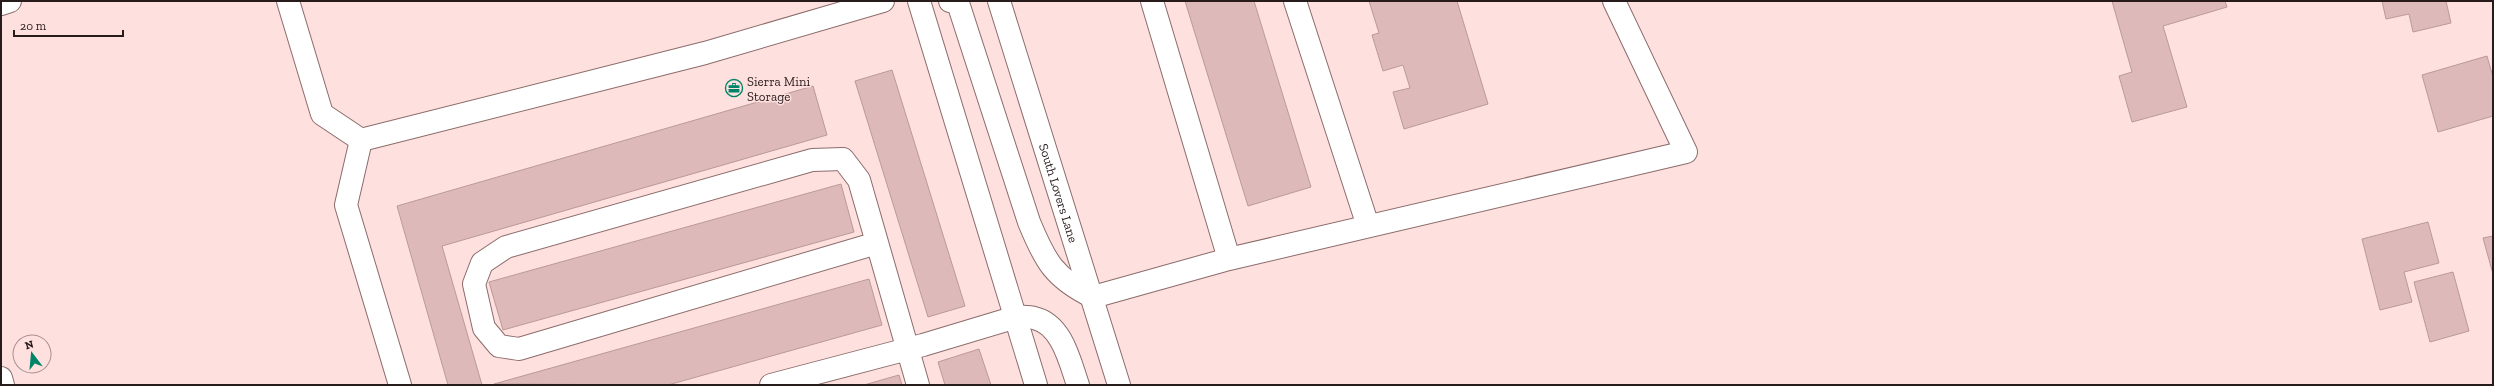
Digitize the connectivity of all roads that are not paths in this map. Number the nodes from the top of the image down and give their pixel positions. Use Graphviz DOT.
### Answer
graph roads {
  1 [pos="10,1"];
  2 [pos="288,1"];
  3 [pos="883,1"];
  4 [pos="919,1"];
  5 [pos="950,1"];
  6 [pos="999,1"];
  7 [pos="1152,1"];
  8 [pos="1295,1"];
  9 [pos="1614,1"];
  10 [pos="1,4"];
  11 [pos="361,140"];
  12 [pos="1368,226"];
  13 [pos="877,243"];
  14 [pos="1229,259"];
  15 [pos="1093,297"];
  16 [pos="1016,317"];
  17 [pos="909,348"];
  18 [pos="1,378"];
  19 [pos="3,385"];
  20 [pos="400,385"];
  21 [pos="770,385"];
  22 [pos="918,385"];
  23 [pos="1036,385"];
  24 [pos="1078,385"];
  25 [pos="1119,385"];
  1 -- 10 [label="main road"];
  2 -- 11 [label="main road"];
  3 -- 11 [label="main road"];
  4 -- 16 [label="main road"];
  5 -- 15 [label="main road"];
  6 -- 15 [label="main road, South Lovers Lane"];
  7 -- 14 [label="main road"];
  8 -- 12 [label="main road"];
  9 -- 12 [label="main road"];
  11 -- 20 [label="main road"];
  12 -- 14 [label="main road"];
  13 -- 13 [label="main road"];
  13 -- 17 [label="main road"];
  14 -- 15 [label="main road"];
  15 -- 25 [label="main road, South Lovers Lane"];
  16 -- 17 [label="main road"];
  16 -- 23 [label="main road"];
  16 -- 24 [label="main road"];
  17 -- 21 [label="main road"];
  17 -- 22 [label="main road"];
  18 -- 19 [label="main road"];
}
